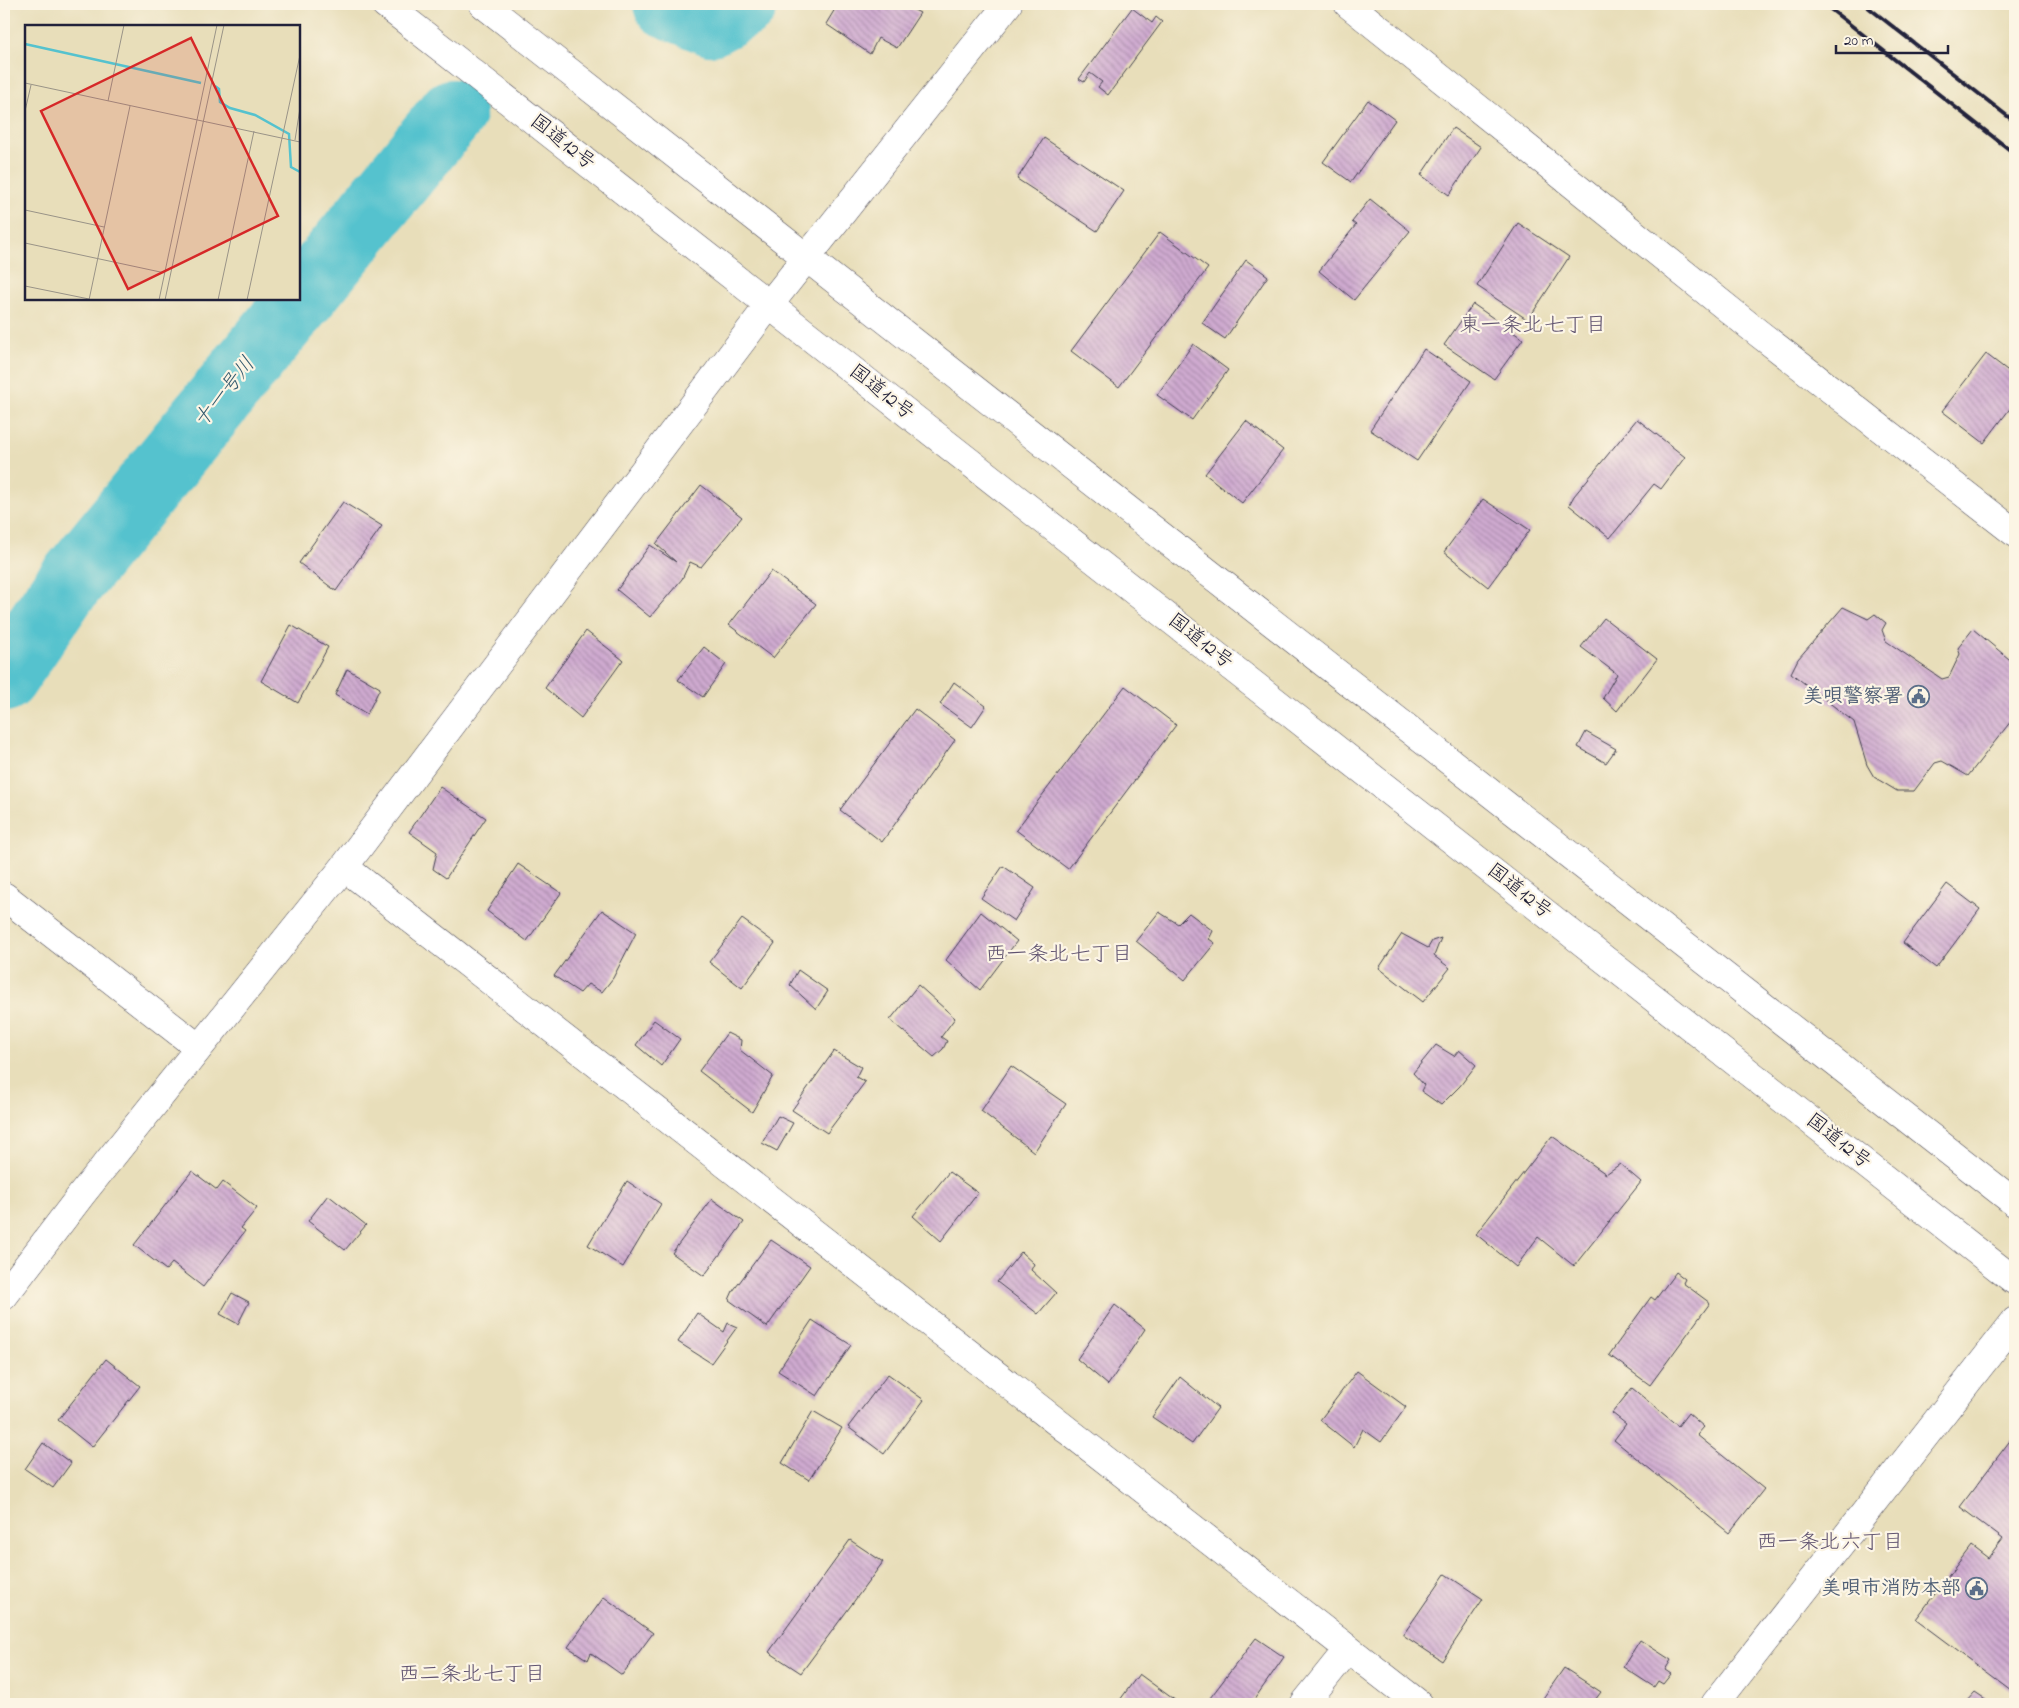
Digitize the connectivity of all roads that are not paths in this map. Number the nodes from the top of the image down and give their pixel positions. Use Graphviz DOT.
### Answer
graph roads {
  1 [pos="384,4"];
  2 [pos="483,4"];
  3 [pos="1008,4"];
  4 [pos="1348,4"];
  5 [pos="806,259"];
  6 [pos="770,305"];
  7 [pos="2015,533"];
  8 [pos="344,867"];
  9 [pos="4,896"];
  10 [pos="199,1048"];
  11 [pos="2015,1202"];
  12 [pos="2015,1281"];
  13 [pos="4,1296"];
  14 [pos="2015,1321"];
  15 [pos="1348,1649"];
  16 [pos="1304,1704"];
  17 [pos="1420,1704"];
  18 [pos="1714,1704"];
  1 -- 6 [label="main road, 国道12号"];
  2 -- 5 [label="main road"];
  3 -- 5 [label="main road"];
  4 -- 7 [label="main road"];
  5 -- 6 [label="main road"];
  5 -- 11 [label="main road"];
  6 -- 8 [label="main road"];
  6 -- 12 [label="main road, 国道12号"];
  8 -- 10 [label="main road"];
  8 -- 15 [label="main road"];
  9 -- 10 [label="main road"];
  10 -- 13 [label="main road"];
  14 -- 18 [label="main road"];
  15 -- 16 [label="main road"];
  15 -- 17 [label="main road"];
}
